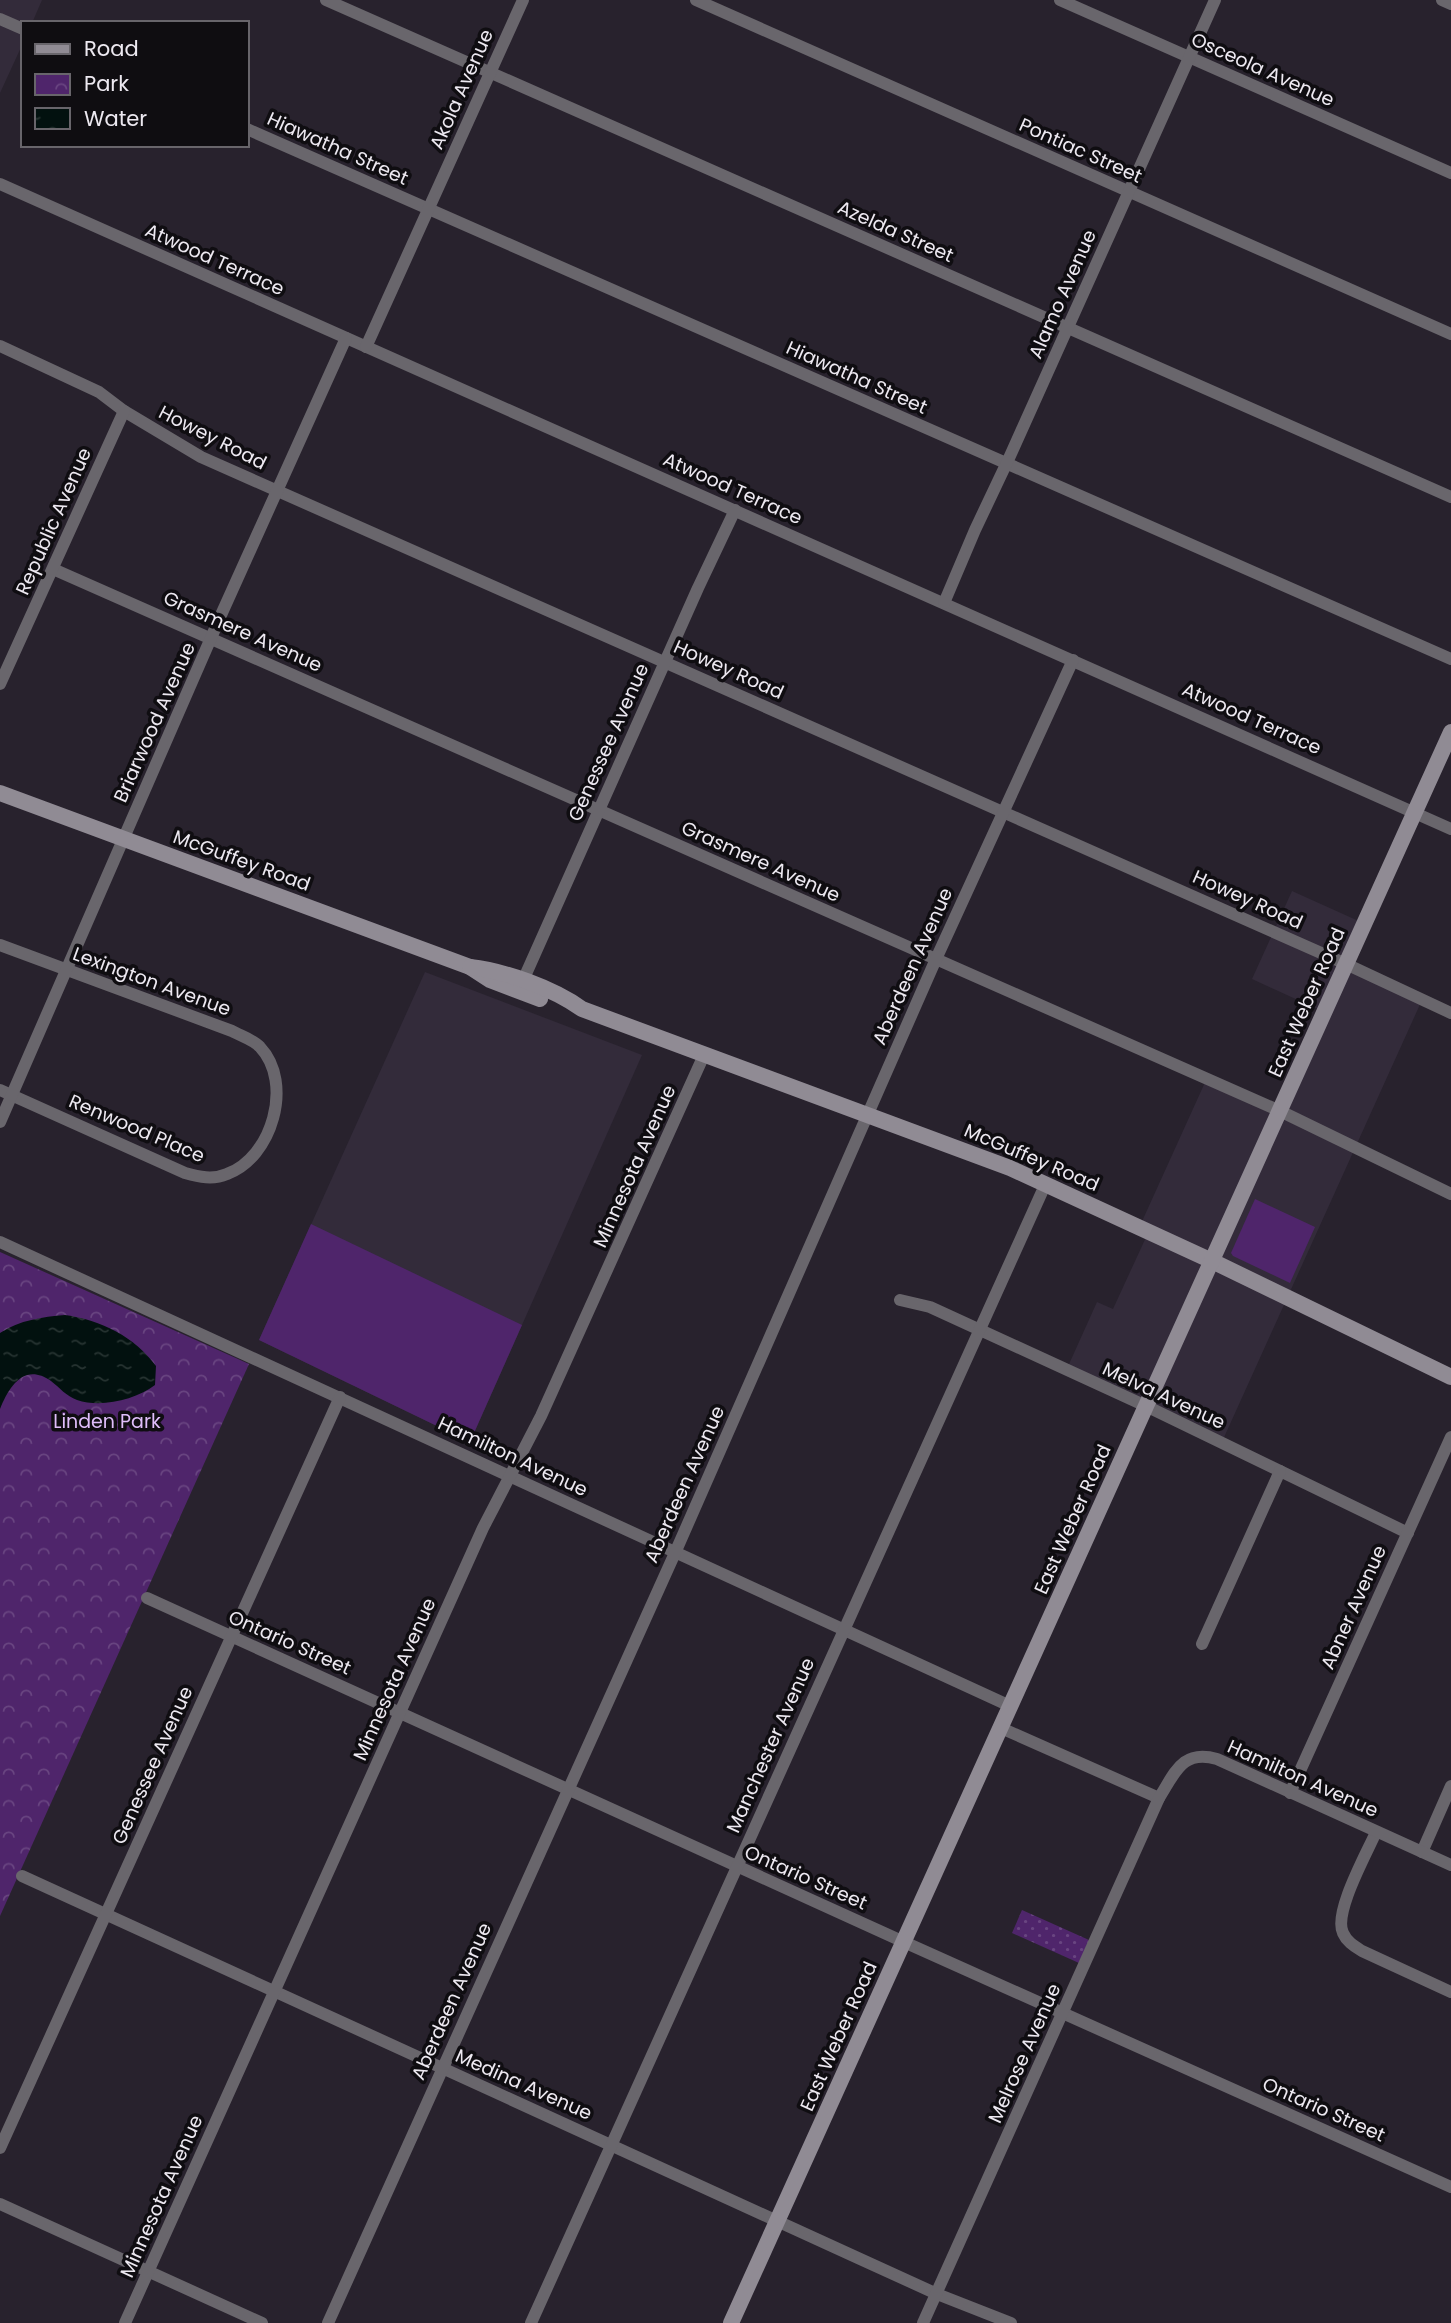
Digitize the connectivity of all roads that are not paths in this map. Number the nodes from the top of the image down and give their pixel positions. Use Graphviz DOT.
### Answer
graph roads {
  1 [pos="326,0"];
  2 [pos="523,0"];
  3 [pos="696,0"];
  4 [pos="1060,0"];
  5 [pos="1215,0"];
  6 [pos="1442,0"];
  7 [pos="1451,4"];
  8 [pos="0,19"];
  9 [pos="21,28"];
  10 [pos="1189,57"];
  11 [pos="489,72"];
  12 [pos="248,129"];
  13 [pos="1451,173"];
  14 [pos="0,184"];
  15 [pos="1129,192"];
  16 [pos="428,209"];
  17 [pos="1068,328"];
  18 [pos="1451,334"];
  19 [pos="346,338"];
  20 [pos="0,346"];
  21 [pos="366,347"];
  22 [pos="124,411"];
  23 [pos="1007,464"];
  24 [pos="279,491"];
  25 [pos="1451,497"];
  26 [pos="735,510"];
  27 [pos="53,569"];
  28 [pos="944,603"];
  29 [pos="212,638"];
  30 [pos="1451,659"];
  31 [pos="1073,660"];
  32 [pos="665,662"];
  33 [pos="0,684"];
  34 [pos="1451,732"];
  35 [pos="0,793"];
  36 [pos="599,810"];
  37 [pos="1003,811"];
  38 [pos="1415,812"];
  39 [pos="1451,829"];
  40 [pos="124,839"];
  41 [pos="0,945"];
  42 [pos="936,959"];
  43 [pos="1346,964"];
  44 [pos="66,970"];
  45 [pos="521,986"];
  46 [pos="1451,1013"];
  47 [pos="704,1055"];
  48 [pos="276,1073"];
  49 [pos="6,1092"];
  50 [pos="1280,1111"];
  51 [pos="868,1116"];
  52 [pos="0,1122"];
  53 [pos="1046,1183"];
  54 [pos="1451,1194"];
  55 [pos="0,1242"];
  56 [pos="1212,1261"];
  57 [pos="900,1300"];
  58 [pos="979,1330"];
  59 [pos="1451,1377"];
  60 [pos="340,1397"];
  61 [pos="1146,1406"];
  62 [pos="1451,1437"];
  63 [pos="1280,1471"];
  64 [pos="509,1475"];
  65 [pos="1408,1533"];
  66 [pos="675,1553"];
  67 [pos="147,1598"];
  68 [pos="843,1629"];
  69 [pos="232,1636"];
  70 [pos="1202,1644"];
  71 [pos="1010,1706"];
  72 [pos="400,1712"];
  73 [pos="1001,1728"];
  74 [pos="1451,1786"];
  75 [pos="568,1789"];
  76 [pos="1290,1793"];
  77 [pos="1159,1798"];
  78 [pos="1376,1832"];
  79 [pos="1422,1852"];
  80 [pos="1451,1865"];
  81 [pos="737,1866"];
  82 [pos="22,1876"];
  83 [pos="106,1914"];
  84 [pos="904,1942"];
  85 [pos="275,1992"];
  86 [pos="1451,1992"];
  87 [pos="1063,2013"];
  88 [pos="442,2069"];
  89 [pos="611,2146"];
  90 [pos="0,2148"];
  91 [pos="1451,2187"];
  92 [pos="0,2204"];
  93 [pos="777,2221"];
  94 [pos="149,2271"];
  95 [pos="937,2294"];
  96 [pos="125,2323"];
  97 [pos="262,2323"];
  98 [pos="328,2323"];
  99 [pos="531,2323"];
  100 [pos="731,2323"];
  101 [pos="923,2323"];
  102 [pos="1011,2323"];
  1 -- 11 [label="street, Azelda Street"];
  2 -- 11 [label="street, Akola Avenue"];
  3 -- 15 [label="street, Pontiac Street"];
  4 -- 10 [label="street, Osceola Avenue"];
  5 -- 10 [label="street, Alamo Avenue"];
  6 -- 7 [label="street"];
  8 -- 9 [label="street"];
  10 -- 13 [label="street, Osceola Avenue"];
  10 -- 15 [label="street, Alamo Avenue"];
  11 -- 16 [label="street, Akola Avenue"];
  11 -- 17 [label="street, Azelda Street"];
  12 -- 16 [label="street, Hiawatha Street"];
  14 -- 19 [label="street, Atwood Terrace"];
  15 -- 17 [label="street, Alamo Avenue"];
  15 -- 18 [label="street, Pontiac Street"];
  16 -- 21 [label="street, Akola Avenue"];
  16 -- 23 [label="street, Hiawatha Street"];
  17 -- 23 [label="street, Alamo Avenue"];
  17 -- 25 [label="street, Azelda Street"];
  19 -- 21 [label="street, Atwood Terrace"];
  19 -- 24 [label="street, Briarwood Avenue"];
  20 -- 22 [label="street, Howey Road"];
  21 -- 26 [label="street, Atwood Terrace"];
  22 -- 24 [label="street, Howey Road"];
  22 -- 27 [label="street, Republic Avenue"];
  23 -- 28 [label="street, Alamo Avenue"];
  23 -- 30 [label="street, Hiawatha Street"];
  24 -- 29 [label="street, Briarwood Avenue"];
  24 -- 32 [label="street, Howey Road"];
  26 -- 28 [label="street, Atwood Terrace"];
  26 -- 32 [label="street, Genessee Avenue"];
  27 -- 29 [label="street, Grasmere Avenue"];
  27 -- 33 [label="street, Republic Avenue"];
  28 -- 31 [label="street, Atwood Terrace"];
  29 -- 36 [label="street, Grasmere Avenue"];
  29 -- 40 [label="street, Briarwood Avenue"];
  31 -- 37 [label="street, Aberdeen Avenue"];
  31 -- 38 [label="street, Atwood Terrace"];
  32 -- 36 [label="street, Genessee Avenue"];
  32 -- 37 [label="street, Howey Road"];
  34 -- 38 [label="street, East Weber Road"];
  35 -- 40 [label="street, McGuffey Road"];
  36 -- 42 [label="street, Grasmere Avenue"];
  36 -- 45 [label="street, Genessee Avenue"];
  37 -- 42 [label="street, Aberdeen Avenue"];
  37 -- 43 [label="street, Howey Road"];
  38 -- 39 [label="street, Atwood Terrace"];
  38 -- 43 [label="street, East Weber Road"];
  40 -- 44 [label="street, Briarwood Avenue"];
  40 -- 45 [label="street, McGuffey Road"];
  41 -- 44 [label="street, Lexington Avenue"];
  42 -- 50 [label="street, Grasmere Avenue"];
  42 -- 51 [label="street, Aberdeen Avenue"];
  43 -- 46 [label="street, Howey Road"];
  43 -- 50 [label="street, East Weber Road"];
  44 -- 48 [label="street, Lexington Avenue"];
  44 -- 49 [label="street, Briarwood Avenue"];
  45 -- 47 [label="street, McGuffey Road"];
  47 -- 51 [label="street, McGuffey Road"];
  47 -- 64 [label="street, Minnesota Avenue"];
  48 -- 49 [label="street, Renwood Place"];
  49 -- 52 [label="street, Briarwood Avenue"];
  50 -- 54 [label="street, Grasmere Avenue"];
  50 -- 56 [label="street, East Weber Road"];
  51 -- 53 [label="street, McGuffey Road"];
  51 -- 66 [label="street, Aberdeen Avenue"];
  53 -- 56 [label="street, McGuffey Road"];
  53 -- 58 [label="street, Manchester Avenue"];
  55 -- 60 [label="street, Hamilton Avenue"];
  56 -- 59 [label="street, McGuffey Road"];
  56 -- 61 [label="street, East Weber Road"];
  57 -- 58 [label="street, Melva Avenue"];
  58 -- 61 [label="street, Melva Avenue"];
  58 -- 68 [label="street, Manchester Avenue"];
  60 -- 64 [label="street, Hamilton Avenue"];
  60 -- 69 [label="street, Genessee Avenue"];
  61 -- 63 [label="street, Melva Avenue"];
  61 -- 71 [label="street, East Weber Road"];
  62 -- 65 [label="street, Abner Avenue"];
  63 -- 65 [label="street, Melva Avenue"];
  63 -- 70 [label="street"];
  64 -- 66 [label="street, Hamilton Avenue"];
  64 -- 72 [label="street, Minnesota Avenue"];
  65 -- 76 [label="street, Abner Avenue"];
  66 -- 68 [label="street, Hamilton Avenue"];
  66 -- 75 [label="street, Aberdeen Avenue"];
  67 -- 69 [label="street, Ontario Street"];
  68 -- 71 [label="street, Hamilton Avenue"];
  68 -- 81 [label="street, Manchester Avenue"];
  69 -- 72 [label="street, Ontario Street"];
  69 -- 83 [label="street, Genessee Avenue"];
  71 -- 73 [label="street, East Weber Road"];
  72 -- 75 [label="street, Ontario Street"];
  72 -- 85 [label="street, Minnesota Avenue"];
  73 -- 77 [label="street"];
  73 -- 84 [label="street, East Weber Road"];
  74 -- 79 [label="street"];
  75 -- 81 [label="street, Ontario Street"];
  75 -- 88 [label="street, Aberdeen Avenue"];
  76 -- 77 [label="street, Hamilton Avenue"];
  76 -- 78 [label="street, Hamilton Avenue"];
  77 -- 87 [label="street, Melrose Avenue"];
  78 -- 79 [label="street, Hamilton Avenue"];
  78 -- 86 [label="street"];
  79 -- 80 [label="street, Hamilton Avenue"];
  81 -- 84 [label="street, Ontario Street"];
  81 -- 89 [label="street, Manchester Avenue"];
  82 -- 83 [label="street, Medina Avenue"];
  83 -- 85 [label="street, Medina Avenue"];
  83 -- 90 [label="street, Genessee Avenue"];
  84 -- 87 [label="street, Ontario Street"];
  84 -- 93 [label="street, East Weber Road"];
  85 -- 88 [label="street, Medina Avenue"];
  85 -- 94 [label="street, Minnesota Avenue"];
  87 -- 91 [label="street, Ontario Street"];
  87 -- 95 [label="street, Melrose Avenue"];
  88 -- 89 [label="street, Medina Avenue"];
  88 -- 98 [label="street, Aberdeen Avenue"];
  89 -- 93 [label="street, Medina Avenue"];
  89 -- 99 [label="street, Manchester Avenue"];
  92 -- 94 [label="street"];
  93 -- 95 [label="street, Medina Avenue"];
  93 -- 100 [label="street, East Weber Road"];
  94 -- 96 [label="street, Minnesota Avenue"];
  94 -- 97 [label="street"];
  95 -- 101 [label="street, Melrose Avenue"];
  95 -- 102 [label="street, Medina Avenue"];
}
